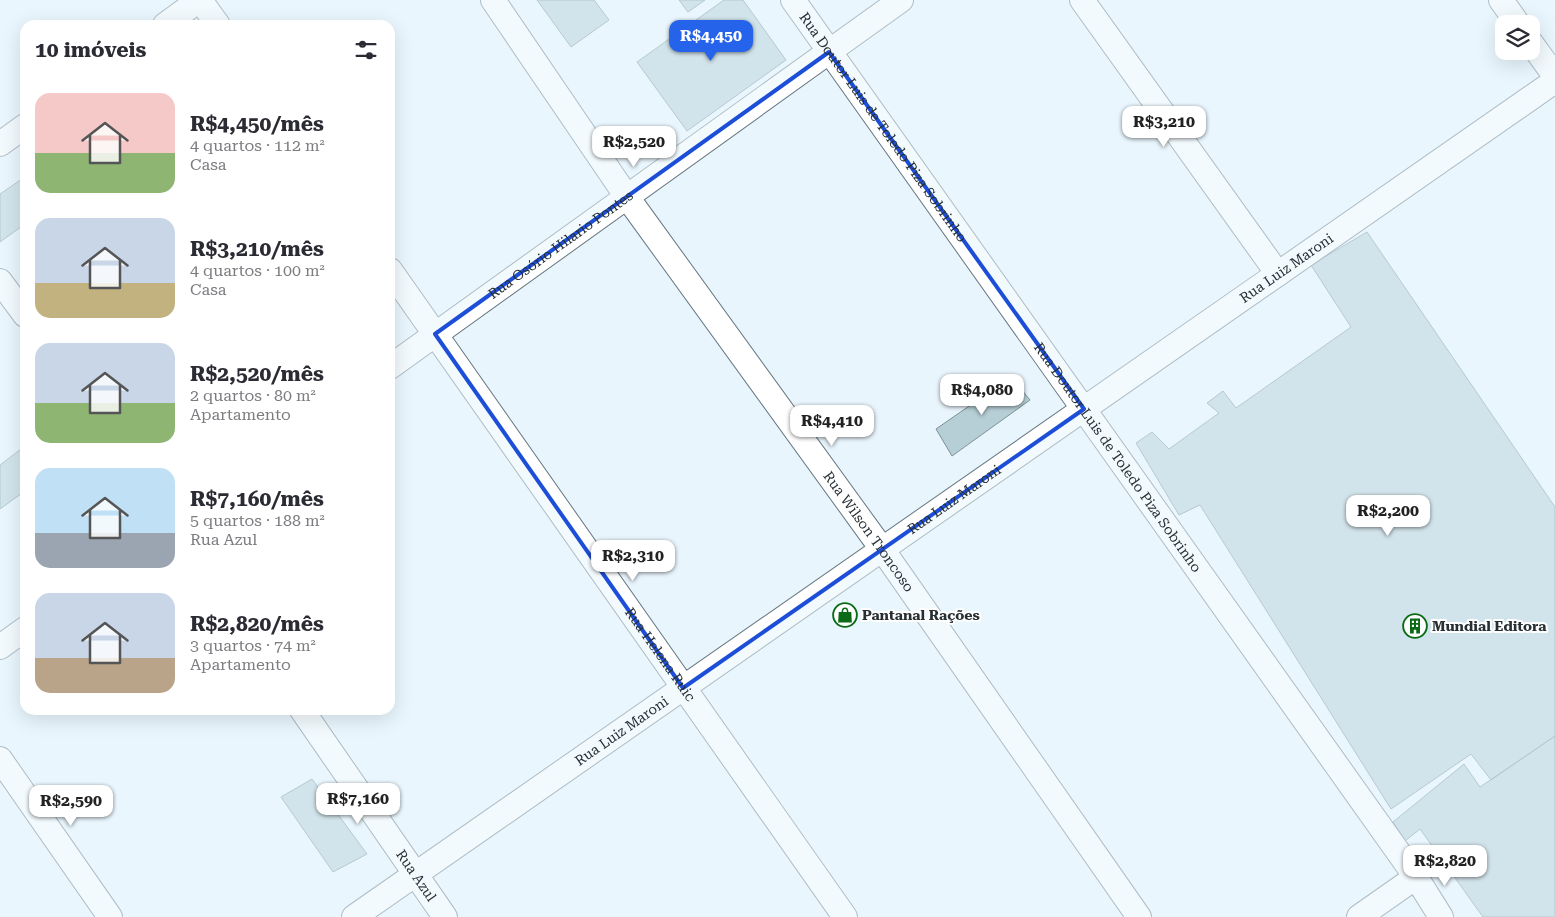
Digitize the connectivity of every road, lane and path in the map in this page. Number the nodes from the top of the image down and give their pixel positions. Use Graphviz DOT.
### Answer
graph roads {
  1 [pos="200,0"];
  2 [pos="493,0"];
  3 [pos="793,0"];
  4 [pos="901,0"];
  5 [pos="1082,0"];
  6 [pos="1501,0"];
  7 [pos="1512,15"];
  8 [pos="171,20"];
  9 [pos="214,20"];
  10 [pos="829,52"];
  11 [pos="1540,55"];
  12 [pos="1555,76"];
  13 [pos="1555,81"];
  14 [pos="20,130"];
  15 [pos="0,144"];
  16 [pos="627,197"];
  17 [pos="1278,274"];
  18 [pos="395,277"];
  19 [pos="0,281"];
  20 [pos="20,308"];
  21 [pos="436,334"];
  22 [pos="395,363"];
  23 [pos="1084,409"];
  24 [pos="882,550"];
  25 [pos="20,633"];
  26 [pos="0,647"];
  27 [pos="683,688"];
  28 [pos="305,715"];
  29 [pos="0,759"];
  30 [pos="415,874"];
  31 [pos="1416,878"];
  32 [pos="110,917"];
  33 [pos="354,917"];
  34 [pos="445,917"];
  35 [pos="845,917"];
  36 [pos="1139,917"];
  37 [pos="1359,917"];
  38 [pos="1441,917"];
  1 -- 8 [label="street"];
  1 -- 9 [label="street"];
  2 -- 16 [label="street, Rua Wilson Troncoso"];
  3 -- 10 [label="street, Rua Doutor Luis de Toledo Piza Sobrinho"];
  4 -- 10 [label="street, Rua Osório Hilario Pontes"];
  5 -- 17 [label="street"];
  6 -- 7 [label="street"];
  10 -- 16 [label="street, Rua Osório Hilario Pontes"];
  10 -- 23 [label="street, Rua Doutor Luis de Toledo Piza Sobrinho"];
  11 -- 12 [label="street"];
  13 -- 17 [label="street, Rua Luiz Maroni"];
  14 -- 15 [label="street"];
  16 -- 21 [label="street, Rua Osório Hilario Pontes"];
  16 -- 24 [label="street, Rua Wilson Troncoso"];
  17 -- 23 [label="street, Rua Luiz Maroni"];
  18 -- 21 [label="street, Rua Helena Ruic"];
  19 -- 20 [label="street"];
  21 -- 22 [label="street, Rua Osório Hilario Pontes"];
  21 -- 27 [label="street, Rua Helena Ruic"];
  23 -- 24 [label="street, Rua Luiz Maroni"];
  23 -- 31 [label="street, Rua Doutor Luis de Toledo Piza Sobrinho"];
  24 -- 27 [label="street, Rua Luiz Maroni"];
  24 -- 36 [label="street, Rua Wilson Troncoso"];
  25 -- 26 [label="street"];
  27 -- 30 [label="street, Rua Luiz Maroni"];
  27 -- 35 [label="street, Rua Helena Ruic"];
  28 -- 30 [label="street, Rua Azul"];
  29 -- 32 [label="street"];
  30 -- 33 [label="street, Rua Luiz Maroni"];
  30 -- 34 [label="street, Rua Azul"];
  31 -- 37 [label="street"];
  31 -- 38 [label="street, Rua Doutor Luis de Toledo Piza Sobrinho"];
}
